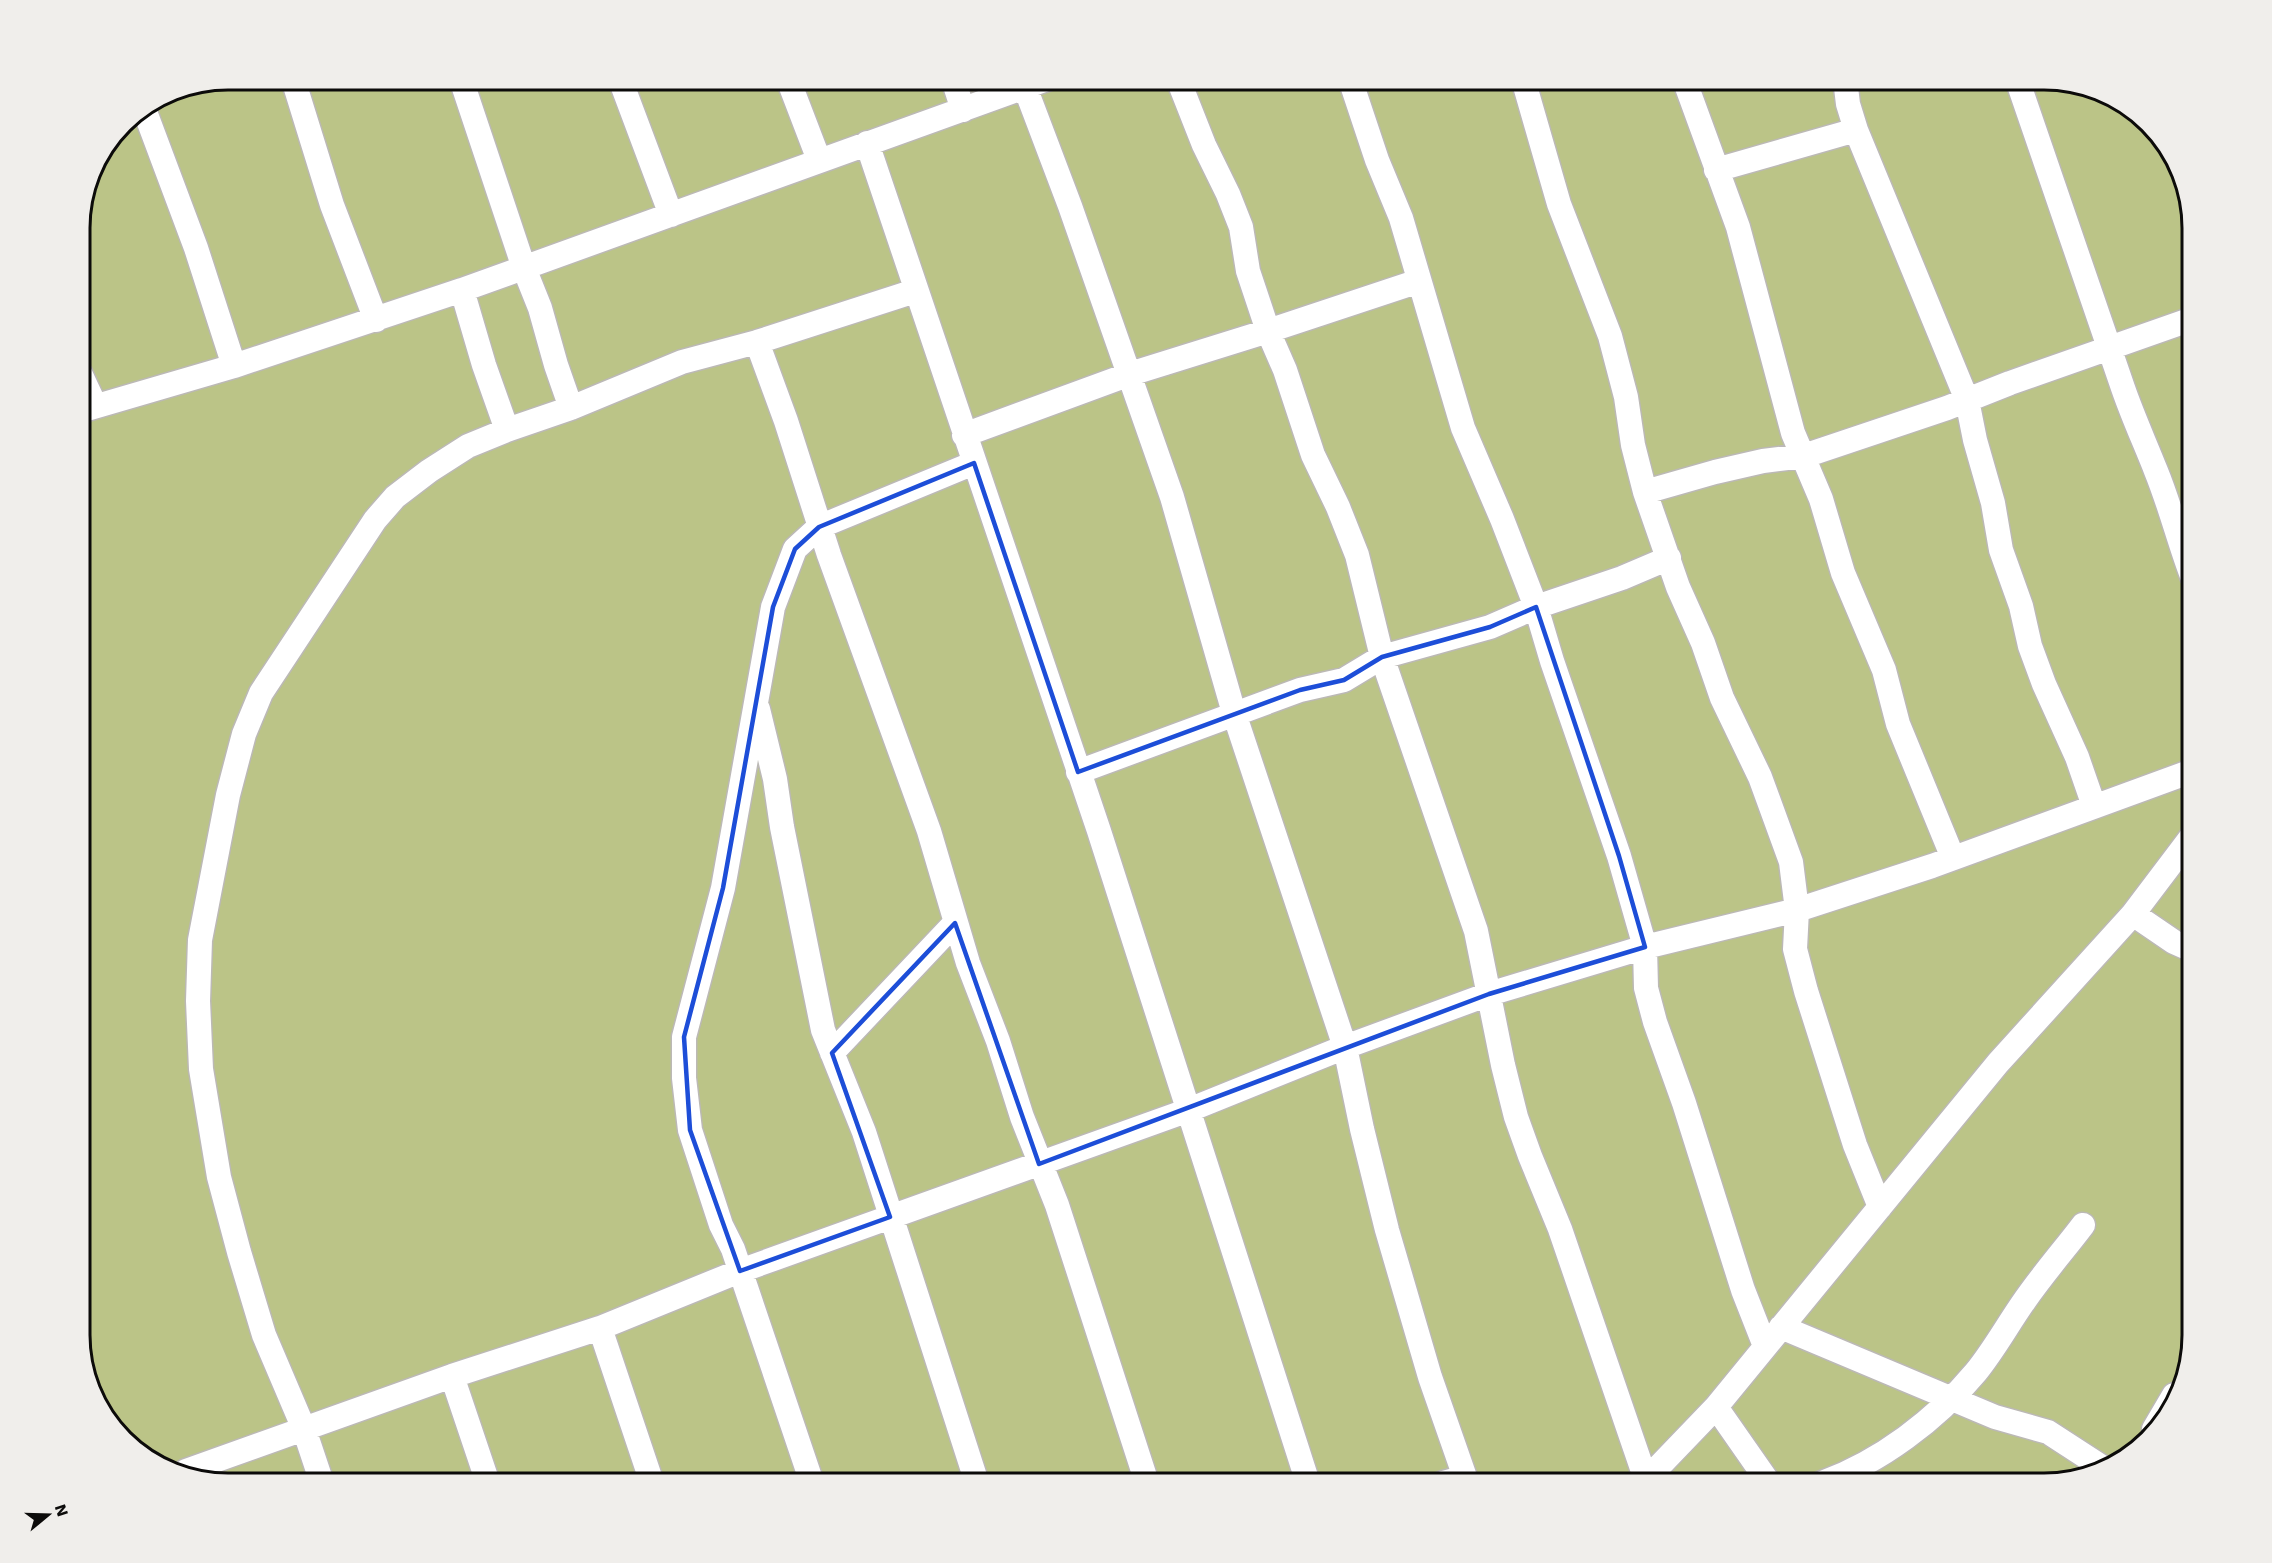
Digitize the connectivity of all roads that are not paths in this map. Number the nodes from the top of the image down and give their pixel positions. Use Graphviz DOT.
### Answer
graph roads {
  1 [pos="296,90"];
  2 [pos="464,90"];
  3 [pos="624,90"];
  4 [pos="792,90"];
  5 [pos="956,90"];
  6 [pos="1017,90"];
  7 [pos="1038,90"];
  8 [pos="1182,90"];
  9 [pos="1353,90"];
  10 [pos="1526,90"];
  11 [pos="1688,90"];
  12 [pos="1846,90"];
  13 [pos="2021,90"];
  14 [pos="963,110"];
  15 [pos="147,116"];
  16 [pos="1856,130"];
  17 [pos="867,143"];
  18 [pos="819,160"];
  19 [pos="1716,170"];
  20 [pos="671,215"];
  21 [pos="524,268"];
  22 [pos="1419,281"];
  23 [pos="462,290"];
  24 [pos="915,291"];
  25 [pos="376,320"];
  26 [pos="2182,323"];
  27 [pos="1268,331"];
  28 [pos="757,342"];
  29 [pos="2109,349"];
  30 [pos="234,366"];
  31 [pos="1130,374"];
  32 [pos="1967,400"];
  33 [pos="90,407"];
  34 [pos="571,408"];
  35 [pos="507,430"];
  36 [pos="964,435"];
  37 [pos="1804,456"];
  38 [pos="974,463"];
  39 [pos="1646,492"];
  40 [pos="819,527"];
  41 [pos="2182,548"];
  42 [pos="1669,558"];
  43 [pos="1536,607"];
  44 [pos="1382,657"];
  45 [pos="756,698"];
  46 [pos="1234,714"];
  47 [pos="1078,772"];
  48 [pos="2182,775"];
  49 [pos="2094,806"];
  50 [pos="2182,850"];
  51 [pos="1953,858"];
  52 [pos="1797,910"];
  53 [pos="2133,914"];
  54 [pos="955,922"];
  55 [pos="2182,945"];
  56 [pos="1645,947"];
  57 [pos="1489,994"];
  58 [pos="1345,1047"];
  59 [pos="832,1053"];
  60 [pos="1189,1110"];
  61 [pos="1039,1164"];
  62 [pos="1880,1207"];
  63 [pos="890,1217"];
  64 [pos="2083,1225"];
  65 [pos="740,1271"];
  66 [pos="1780,1327"];
  67 [pos="600,1328"];
  68 [pos="1765,1346"];
  69 [pos="452,1376"];
  70 [pos="1951,1398"];
  71 [pos="1716,1407"];
  72 [pos="304,1429"];
  73 [pos="2095,1463"];
  74 [pos="194,1468"];
  75 [pos="318,1473"];
  76 [pos="484,1473"];
  77 [pos="648,1473"];
  78 [pos="808,1473"];
  79 [pos="973,1473"];
  80 [pos="1143,1473"];
  81 [pos="1304,1473"];
  82 [pos="1457,1473"];
  83 [pos="1641,1473"];
  84 [pos="1653,1473"];
  85 [pos="1761,1473"];
  86 [pos="1845,1473"];
  1 -- 25 [label="street"];
  2 -- 21 [label="street"];
  3 -- 20 [label="street"];
  4 -- 18 [label="street"];
  5 -- 14 [label="street"];
  6 -- 14 [label="street"];
  7 -- 31 [label="street"];
  8 -- 27 [label="street"];
  9 -- 22 [label="street"];
  10 -- 39 [label="street"];
  11 -- 19 [label="street"];
  12 -- 16 [label="street"];
  13 -- 29 [label="street"];
  14 -- 17 [label="street"];
  15 -- 30 [label="street"];
  16 -- 19 [label="street"];
  16 -- 32 [label="street"];
  17 -- 18 [label="street"];
  17 -- 24 [label="street"];
  18 -- 20 [label="street"];
  19 -- 37 [label="street"];
  20 -- 21 [label="street"];
  21 -- 23 [label="street"];
  21 -- 34 [label="street"];
  22 -- 27 [label="street"];
  22 -- 43 [label="street"];
  23 -- 25 [label="street"];
  23 -- 35 [label="street"];
  24 -- 28 [label="street"];
  24 -- 36 [label="street"];
  25 -- 30 [label="street"];
  26 -- 29 [label="street"];
  27 -- 31 [label="street"];
  27 -- 44 [label="street"];
  28 -- 34 [label="street"];
  28 -- 40 [label="street"];
  29 -- 32 [label="street"];
  29 -- 41 [label="street"];
  30 -- 33 [label="street"];
  31 -- 36 [label="street"];
  31 -- 46 [label="street"];
  32 -- 37 [label="street"];
  32 -- 49 [label="street"];
  34 -- 35 [label="street"];
  35 -- 72 [label="street"];
  36 -- 38 [label="street"];
  37 -- 39 [label="street"];
  37 -- 51 [label="street"];
  38 -- 40 [label="street"];
  38 -- 47 [label="street"];
  39 -- 42 [label="street"];
  40 -- 45 [label="street"];
  40 -- 54 [label="street"];
  42 -- 43 [label="street"];
  42 -- 52 [label="street"];
  43 -- 44 [label="street"];
  43 -- 56 [label="street"];
  44 -- 46 [label="street"];
  44 -- 57 [label="street"];
  45 -- 59 [label="street"];
  45 -- 65 [label="street"];
  46 -- 47 [label="street"];
  46 -- 58 [label="street"];
  47 -- 60 [label="street"];
  48 -- 49 [label="street"];
  49 -- 51 [label="street"];
  50 -- 53 [label="street"];
  51 -- 52 [label="street"];
  52 -- 56 [label="street"];
  52 -- 62 [label="street"];
  53 -- 55 [label="street"];
  53 -- 62 [label="street"];
  54 -- 59 [label="street"];
  54 -- 61 [label="street"];
  56 -- 57 [label="street"];
  56 -- 68 [label="street"];
  57 -- 58 [label="street"];
  57 -- 83 [label="street"];
  58 -- 60 [label="street"];
  58 -- 82 [label="street"];
  59 -- 63 [label="street"];
  60 -- 61 [label="street"];
  60 -- 81 [label="street"];
  61 -- 63 [label="street"];
  61 -- 80 [label="street"];
  62 -- 66 [label="street"];
  63 -- 65 [label="street"];
  63 -- 79 [label="street"];
  64 -- 70 [label="street"];
  65 -- 67 [label="street"];
  65 -- 78 [label="street"];
  66 -- 68 [label="street"];
  66 -- 70 [label="street"];
  67 -- 69 [label="street"];
  67 -- 77 [label="street"];
  68 -- 71 [label="street"];
  69 -- 72 [label="street"];
  69 -- 76 [label="street"];
  70 -- 73 [label="street"];
  70 -- 86 [label="street"];
  71 -- 84 [label="street"];
  71 -- 85 [label="street"];
  72 -- 74 [label="street"];
  72 -- 75 [label="street"];
}
